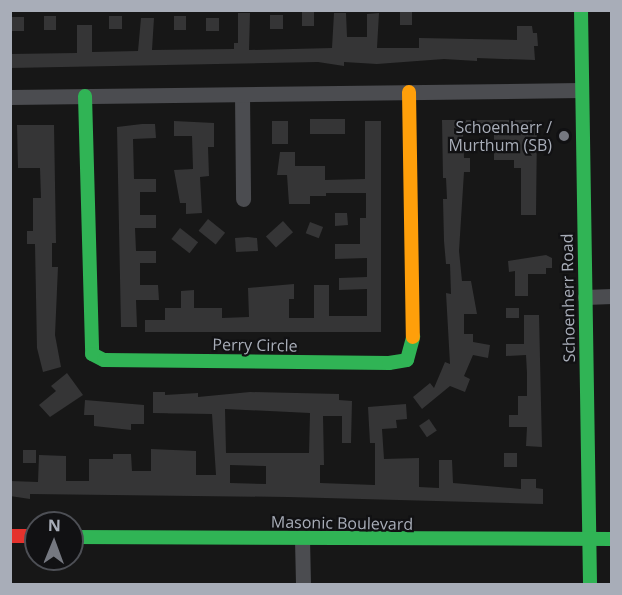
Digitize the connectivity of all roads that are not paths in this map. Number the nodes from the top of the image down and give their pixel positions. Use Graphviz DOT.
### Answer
graph roads {
  1 [pos="581,10"];
  2 [pos="581,90"];
  3 [pos="409,92"];
  4 [pos="242,95"];
  5 [pos="85,96"];
  6 [pos="10,97"];
  7 [pos="243,199"];
  8 [pos="612,296"];
  9 [pos="585,297"];
  10 [pos="84,537"];
  11 [pos="302,539"];
  12 [pos="612,539"];
  13 [pos="590,540"];
  14 [pos="303,585"];
  15 [pos="590,585"];
  1 -- 2 [label="street, Schoenherr Road"];
  2 -- 3 [label="street"];
  2 -- 9 [label="street, Schoenherr Road"];
  3 -- 4 [label="street"];
  3 -- 5 [label="street, Perry Circle"];
  4 -- 5 [label="street"];
  4 -- 7 [label="street"];
  5 -- 6 [label="street"];
  8 -- 9 [label="street"];
  9 -- 13 [label="street, Schoenherr Road"];
  10 -- 11 [label="street, Masonic Boulevard"];
  11 -- 13 [label="street, Masonic Boulevard"];
  11 -- 14 [label="street"];
  12 -- 13 [label="street, Masonic Boulevard"];
  13 -- 15 [label="street, Schoenherr Road"];
}
